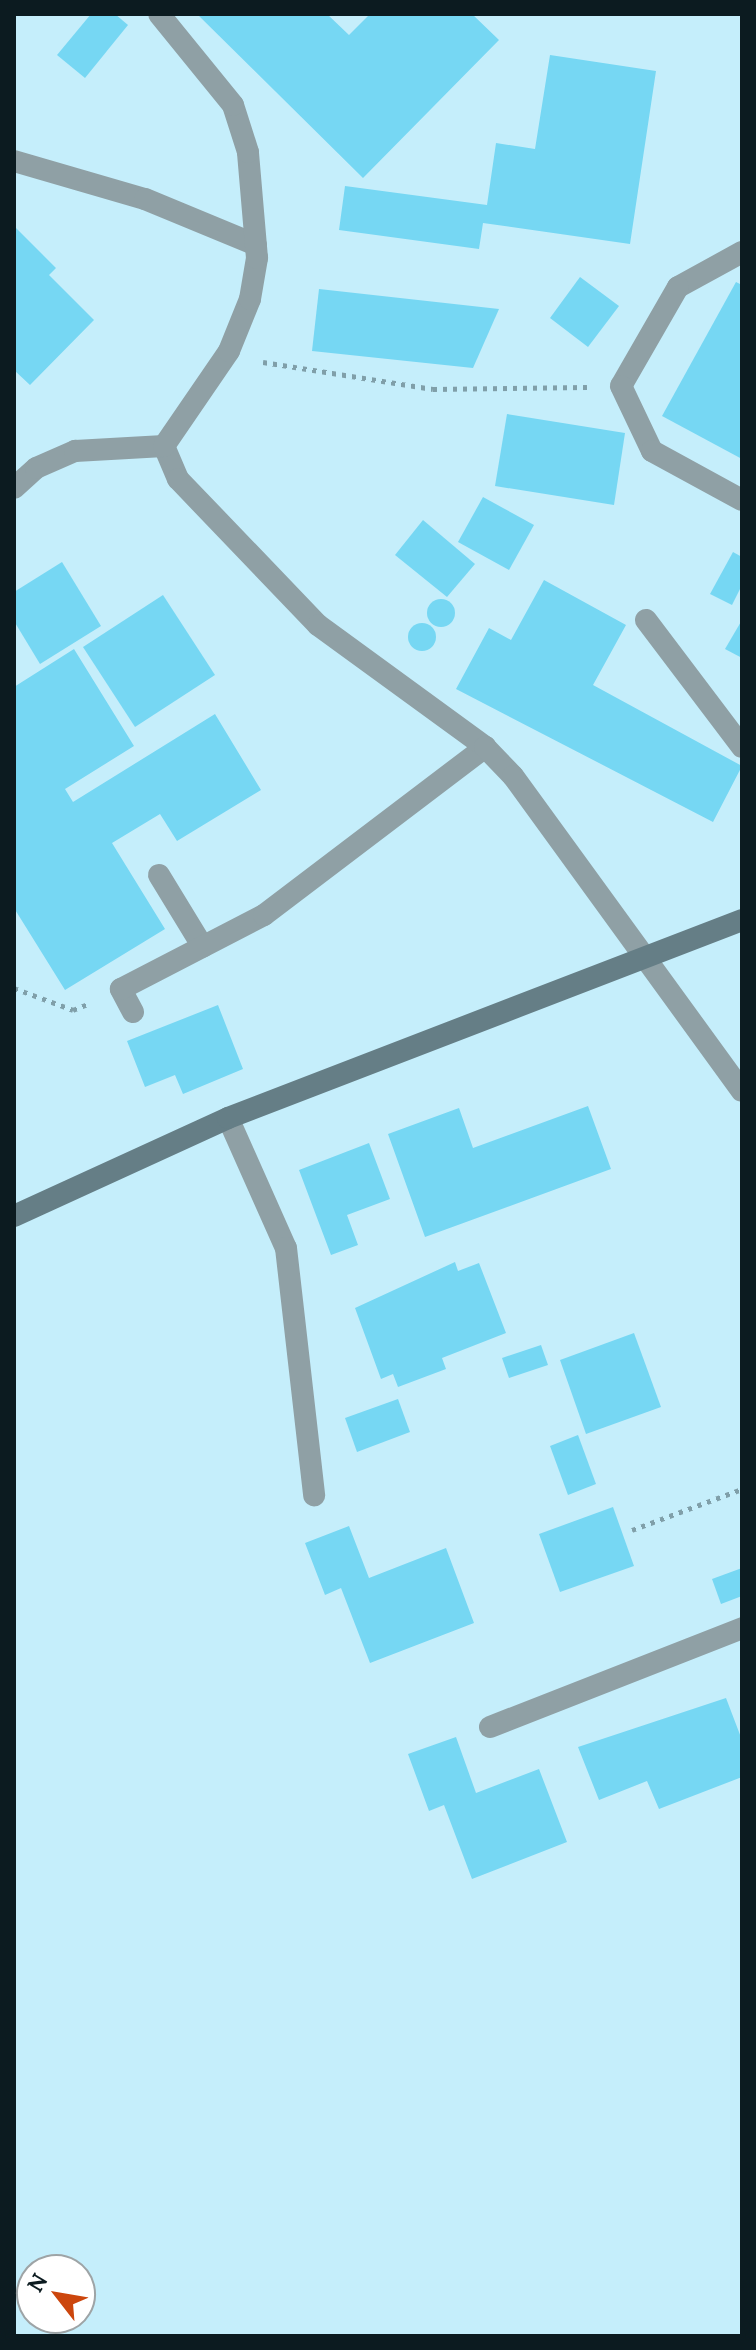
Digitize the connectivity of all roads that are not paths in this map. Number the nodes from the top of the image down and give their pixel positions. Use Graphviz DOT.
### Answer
graph roads {
  1 [pos="159,14"];
  2 [pos="14,161"];
  3 [pos="256,245"];
  4 [pos="742,252"];
  5 [pos="164,446"];
  6 [pos="14,488"];
  7 [pos="742,500"];
  8 [pos="646,620"];
  9 [pos="485,747"];
  10 [pos="742,747"];
  11 [pos="159,875"];
  12 [pos="742,920"];
  13 [pos="203,947"];
  14 [pos="649,961"];
  15 [pos="133,1012"];
  16 [pos="742,1091"];
  17 [pos="228,1118"];
  18 [pos="14,1216"];
  19 [pos="314,1495"];
  20 [pos="742,1628"];
  21 [pos="490,1727"];
  1 -- 3 [label="street"];
  2 -- 3 [label="street"];
  3 -- 5 [label="street"];
  4 -- 7 [label="street"];
  5 -- 6 [label="street"];
  5 -- 9 [label="street"];
  8 -- 10 [label="street"];
  9 -- 13 [label="street"];
  9 -- 14 [label="street"];
  11 -- 13 [label="street"];
  12 -- 14 [label="main road"];
  13 -- 15 [label="street"];
  14 -- 16 [label="street"];
  14 -- 17 [label="main road"];
  17 -- 18 [label="main road"];
  17 -- 19 [label="street"];
  20 -- 21 [label="street"];
}
